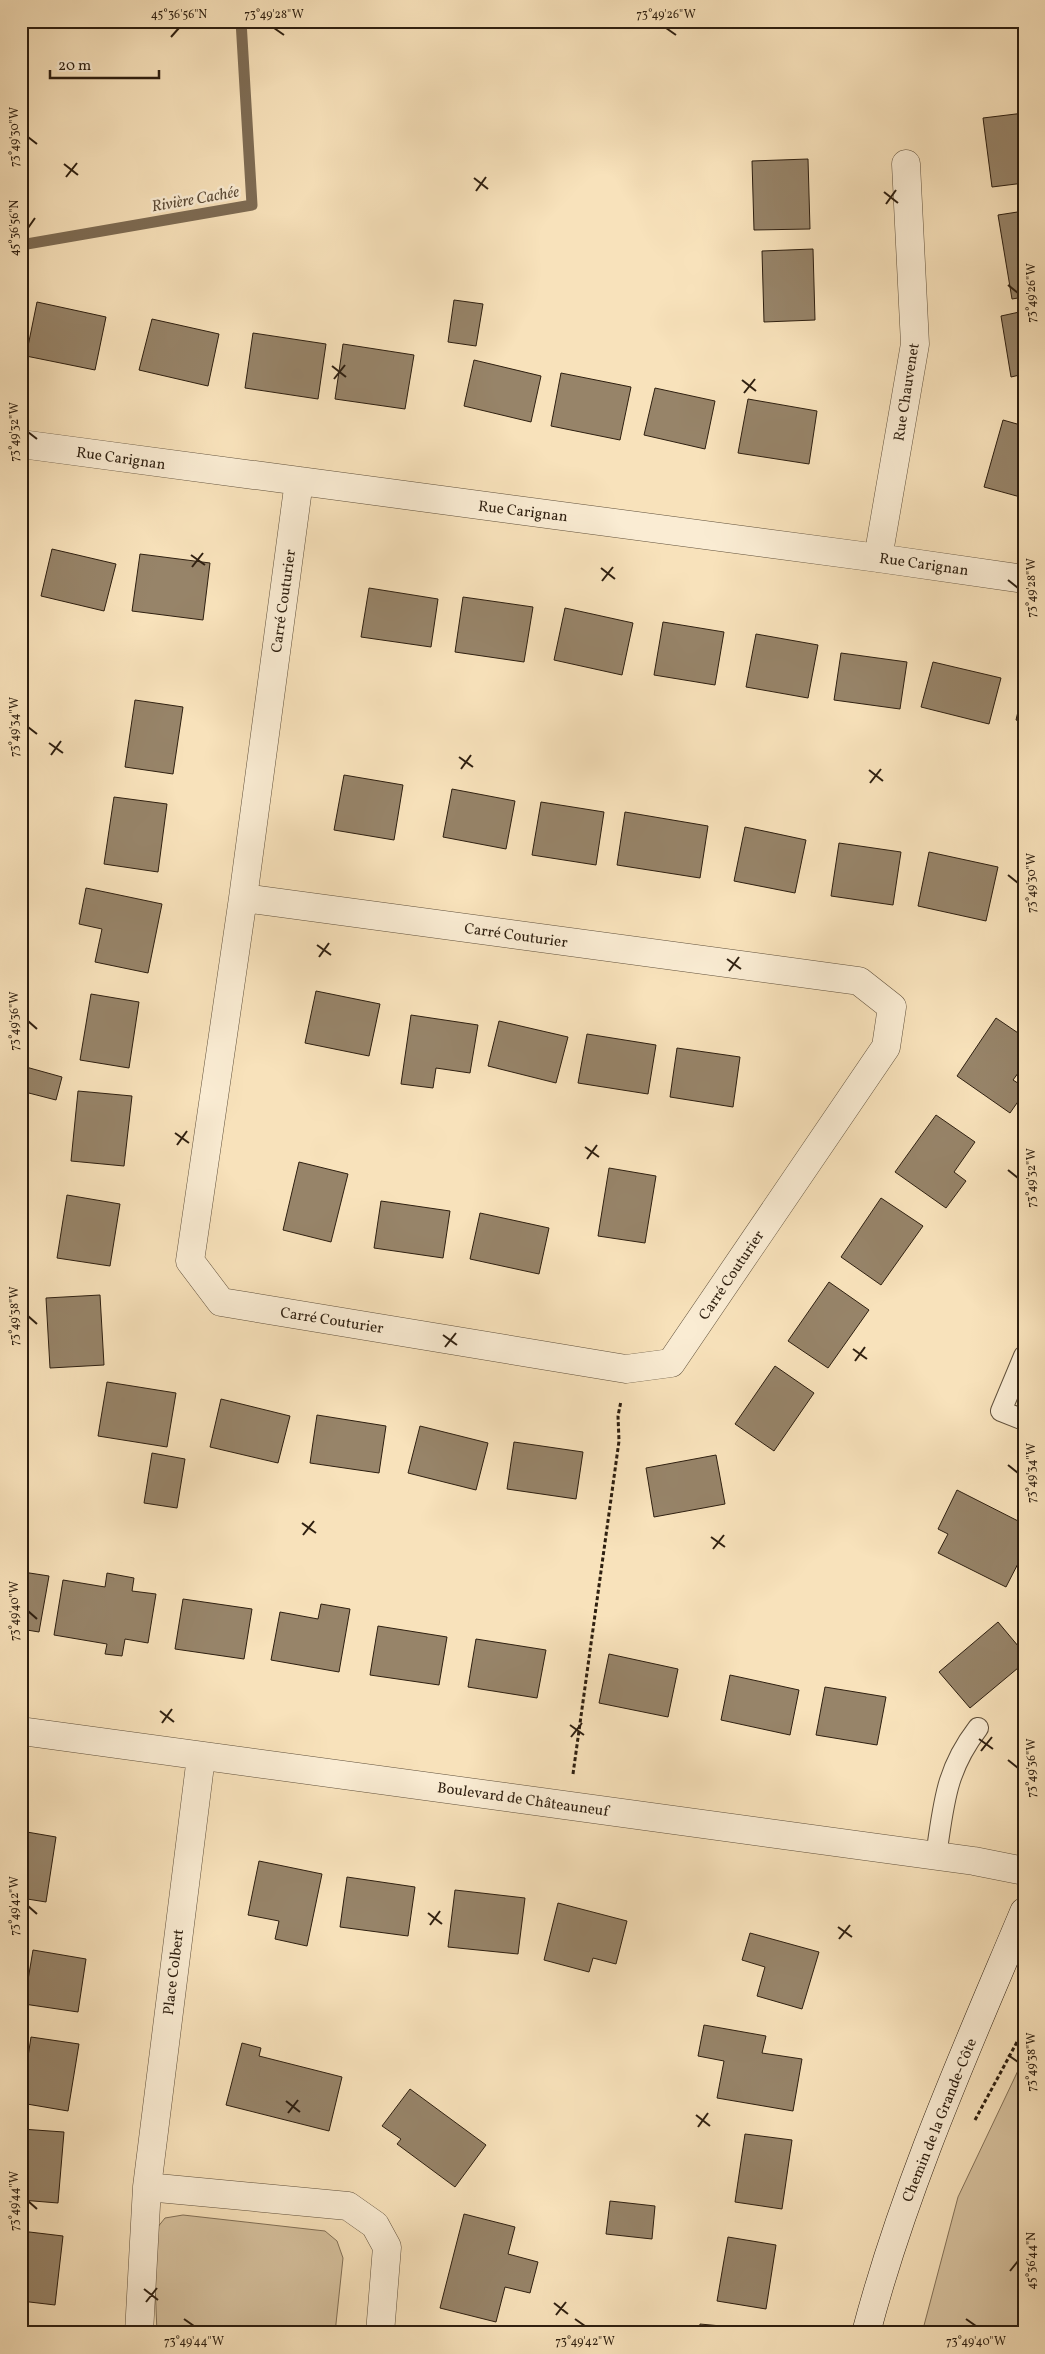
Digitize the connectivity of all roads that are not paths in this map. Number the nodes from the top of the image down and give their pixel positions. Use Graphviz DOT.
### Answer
graph roads {
  1 [pos="906,164"];
  2 [pos="21,444"];
  3 [pos="299,482"];
  4 [pos="878,558"];
  5 [pos="1024,579"];
  6 [pos="243,898"];
  7 [pos="1024,1356"];
  8 [pos="1024,1420"];
  9 [pos="978,1728"];
  10 [pos="21,1732"];
  11 [pos="201,1757"];
  12 [pos="936,1856"];
  13 [pos="1024,1871"];
  14 [pos="1024,1912"];
  15 [pos="147,2187"];
  16 [pos="139,2333"];
  17 [pos="380,2333"];
  18 [pos="866,2333"];
  1 -- 4 [label="street, Rue Chauvenet"];
  2 -- 3 [label="street, Rue Carignan"];
  3 -- 4 [label="street, Rue Carignan"];
  3 -- 6 [label="street, Carré Couturier"];
  4 -- 5 [label="street, Rue Carignan"];
  6 -- 6 [label="street, Carré Couturier"];
  7 -- 8 [label="lane"];
  9 -- 12 [label="lane"];
  10 -- 11 [label="street, Boulevard de Châteauneuf"];
  11 -- 12 [label="street, Boulevard de Châteauneuf"];
  11 -- 15 [label="street, Place Colbert"];
  12 -- 13 [label="street, Boulevard de Châteauneuf"];
  14 -- 18 [label="street, Chemin de la Grande-Côte"];
  15 -- 16 [label="street, Place Colbert"];
  15 -- 17 [label="street"];
}
